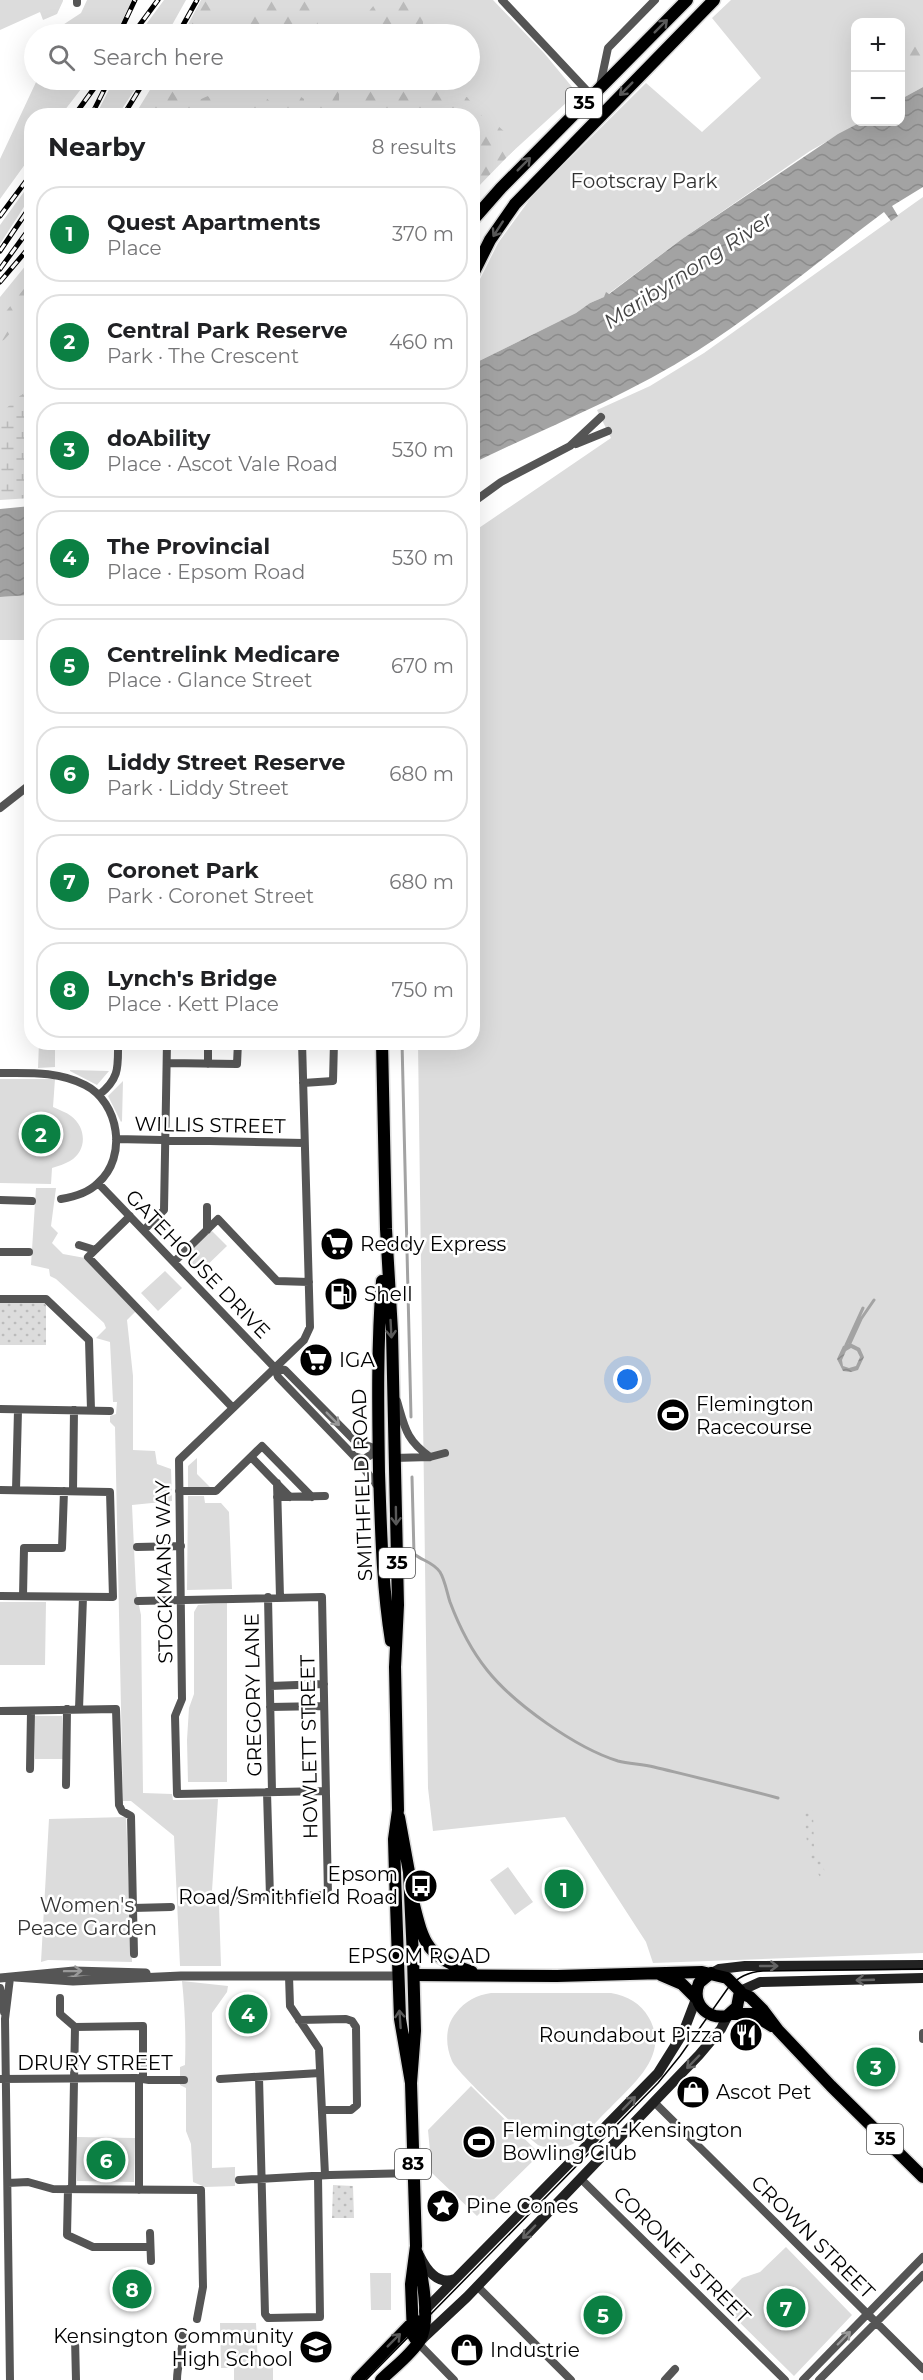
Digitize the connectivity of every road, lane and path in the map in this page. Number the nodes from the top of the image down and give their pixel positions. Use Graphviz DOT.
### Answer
graph roads {
  1 [pos="502,0"];
  2 [pos="655,0"];
  3 [pos="687,0"];
  4 [pos="714,0"];
  5 [pos="595,91"];
  6 [pos="602,113"];
  7 [pos="480,212"];
  8 [pos="480,260"];
  9 [pos="601,417"];
  10 [pos="608,430"];
  11 [pos="567,448"];
  12 [pos="480,497"];
  13 [pos="24,789"];
  14 [pos="0,808"];
  15 [pos="118,1050"];
  16 [pos="167,1050"];
  17 [pos="208,1050"];
  18 [pos="238,1050"];
  19 [pos="302,1050"];
  20 [pos="334,1050"];
  21 [pos="382,1050"];
  22 [pos="166,1063"];
  23 [pos="208,1064"];
  24 [pos="0,1073"];
  25 [pos="303,1083"];
  26 [pos="99,1095"];
  27 [pos="116,1139"];
  28 [pos="165,1140"];
  29 [pos="304,1143"];
  30 [pos="98,1184"];
  31 [pos="61,1199"];
  32 [pos="0,1200"];
  33 [pos="32,1200"];
  34 [pos="207,1207"];
  35 [pos="130,1216"];
  36 [pos="386,1229"];
  37 [pos="144,1230"];
  38 [pos="207,1230"];
  39 [pos="79,1245"];
  40 [pos="95,1250"];
  41 [pos="0,1252"];
  42 [pos="29,1252"];
  43 [pos="174,1262"];
  44 [pos="309,1282"];
  45 [pos="0,1299"];
  46 [pos="275,1368"];
  47 [pos="393,1388"];
  48 [pos="315,1401"];
  49 [pos="233,1408"];
  50 [pos="308,1408"];
  51 [pos="0,1409"];
  52 [pos="18,1410"];
  53 [pos="74,1410"];
  54 [pos="91,1410"];
  55 [pos="110,1411"];
  56 [pos="394,1435"];
  57 [pos="379,1450"];
  58 [pos="445,1453"];
  59 [pos="354,1456"];
  60 [pos="251,1457"];
  61 [pos="430,1457"];
  62 [pos="394,1458"];
  63 [pos="277,1483"];
  64 [pos="0,1490"];
  65 [pos="16,1490"];
  66 [pos="380,1490"];
  67 [pos="64,1491"];
  68 [pos="73,1491"];
  69 [pos="179,1491"];
  70 [pos="325,1496"];
  71 [pos="277,1497"];
  72 [pos="290,1497"];
  73 [pos="312,1497"];
  74 [pos="180,1546"];
  75 [pos="137,1547"];
  76 [pos="0,1596"];
  77 [pos="23,1596"];
  78 [pos="84,1597"];
  79 [pos="280,1597"];
  80 [pos="268,1598"];
  81 [pos="181,1599"];
  82 [pos="138,1600"];
  83 [pos="395,1667"];
  84 [pos="324,1684"];
  85 [pos="270,1686"];
  86 [pos="324,1706"];
  87 [pos="270,1707"];
  88 [pos="67,1709"];
  89 [pos="79,1709"];
  90 [pos="0,1711"];
  91 [pos="31,1712"];
  92 [pos="30,1769"];
  93 [pos="66,1785"];
  94 [pos="326,1791"];
  95 [pos="270,1792"];
  96 [pos="398,1810"];
  97 [pos="406,1852"];
  98 [pos="395,1875"];
  99 [pos="410,1889"];
  100 [pos="270,1897"];
  101 [pos="219,1898"];
  102 [pos="171,1907"];
  103 [pos="133,1908"];
  104 [pos="134,1954"];
  105 [pos="923,1965"];
  106 [pos="712,1973"];
  107 [pos="657,1974"];
  108 [pos="480,1975"];
  109 [pos="289,1976"];
  110 [pos="398,1976"];
  111 [pos="414,1976"];
  112 [pos="13,1977"];
  113 [pos="0,1978"];
  114 [pos="923,1978"];
  115 [pos="0,1988"];
  116 [pos="740,1992"];
  117 [pos="60,1998"];
  118 [pos="696,1999"];
  119 [pos="729,2015"];
  120 [pos="5,2019"];
  121 [pos="299,2020"];
  122 [pos="75,2027"];
  123 [pos="778,2030"];
  124 [pos="923,2033"];
  125 [pos="923,2039"];
  126 [pos="320,2073"];
  127 [pos="259,2077"];
  128 [pos="141,2078"];
  129 [pos="3,2079"];
  130 [pos="73,2079"];
  131 [pos="220,2079"];
  132 [pos="184,2080"];
  133 [pos="411,2083"];
  134 [pos="654,2102"];
  135 [pos="322,2110"];
  136 [pos="567,2166"];
  137 [pos="414,2173"];
  138 [pos="322,2175"];
  139 [pos="923,2177"];
  140 [pos="263,2179"];
  141 [pos="581,2179"];
  142 [pos="239,2180"];
  143 [pos="5,2182"];
  144 [pos="70,2189"];
  145 [pos="139,2190"];
  146 [pos="150,2233"];
  147 [pos="150,2247"];
  148 [pos="416,2248"];
  149 [pos="923,2257"];
  150 [pos="150,2261"];
  151 [pos="923,2275"];
  152 [pos="455,2279"];
  153 [pos="477,2286"];
  154 [pos="424,2311"];
  155 [pos="867,2314"];
  156 [pos="197,2319"];
  157 [pos="876,2322"];
  158 [pos="412,2323"];
  159 [pos="183,2336"];
  160 [pos="75,2338"];
  161 [pos="418,2343"];
  162 [pos="675,2369"];
  163 [pos="923,2369"];
  164 [pos="10,2380"];
  165 [pos="76,2380"];
  166 [pos="177,2380"];
  167 [pos="357,2380"];
  168 [pos="381,2380"];
  169 [pos="454,2380"];
  170 [pos="571,2380"];
  171 [pos="665,2380"];
  172 [pos="785,2380"];
  173 [pos="803,2380"];
  174 [pos="819,2380"];
  1 -- 5 [label="street"];
  2 -- 5 [label="street"];
  5 -- 3 [label="main road, 35, one-way"];
  4 -- 6 [label="main road, 35, one-way"];
  5 -- 6 [label="street"];
  7 -- 5 [label="main road, 35, one-way"];
  6 -- 8 [label="main road, 35, one-way"];
  9 -- 11 [label="street"];
  10 -- 11 [label="street"];
  11 -- 12 [label="street"];
  13 -- 14 [label="street"];
  15 -- 26 [label="street"];
  16 -- 22 [label="street"];
  17 -- 23 [label="street"];
  18 -- 23 [label="street"];
  19 -- 25 [label="street, STOCKMANS WAY"];
  20 -- 25 [label="street"];
  21 -- 36 [label="main road, SMITHFIELD ROAD / 35"];
  22 -- 23 [label="street"];
  22 -- 28 [label="street"];
  24 -- 26 [label="street"];
  25 -- 29 [label="street, STOCKMANS WAY"];
  26 -- 27 [label="street"];
  27 -- 28 [label="street, WILLIS STREET"];
  27 -- 30 [label="street"];
  28 -- 29 [label="street, WILLIS STREET"];
  28 -- 37 [label="street"];
  29 -- 44 [label="street, STOCKMANS WAY"];
  30 -- 31 [label="street"];
  30 -- 35 [label="street, GATEHOUSE DRIVE"];
  32 -- 33 [label="street"];
  34 -- 38 [label="street"];
  35 -- 37 [label="street, GATEHOUSE DRIVE"];
  35 -- 40 [label="street"];
  36 -- 47 [label="main road, SMITHFIELD ROAD / 35, one-way"];
  36 -- 57 [label="main road, SMITHFIELD ROAD / 35"];
  37 -- 43 [label="street, GATEHOUSE DRIVE"];
  38 -- 43 [label="street"];
  38 -- 44 [label="street"];
  39 -- 40 [label="street"];
  40 -- 49 [label="street"];
  41 -- 42 [label="street"];
  43 -- 46 [label="street, GATEHOUSE DRIVE"];
  44 -- 46 [label="street, STOCKMANS WAY"];
  45 -- 54 [label="street"];
  46 -- 48 [label="street, GATEHOUSE DRIVE"];
  46 -- 49 [label="street, STOCKMANS WAY"];
  46 -- 50 [label="street, GATEHOUSE DRIVE"];
  47 -- 56 [label="main road, SMITHFIELD ROAD / 35"];
  47 -- 61 [label="street"];
  48 -- 50 [label="street"];
  48 -- 57 [label="street, GATEHOUSE DRIVE, one-way"];
  49 -- 69 [label="street, STOCKMANS WAY"];
  50 -- 59 [label="street, GATEHOUSE DRIVE"];
  51 -- 52 [label="street"];
  52 -- 53 [label="street"];
  52 -- 65 [label="street"];
  53 -- 54 [label="street"];
  53 -- 68 [label="street"];
  54 -- 55 [label="street"];
  56 -- 57 [label="main road"];
  56 -- 62 [label="main road, SMITHFIELD ROAD / 35"];
  57 -- 59 [label="street"];
  57 -- 62 [label="main road"];
  57 -- 66 [label="main road, SMITHFIELD ROAD / 35"];
  58 -- 61 [label="street"];
  59 -- 66 [label="street, GATEHOUSE DRIVE"];
  60 -- 63 [label="street"];
  60 -- 69 [label="street"];
  60 -- 73 [label="street"];
  61 -- 62 [label="street"];
  62 -- 83 [label="main road, SMITHFIELD ROAD / 35, one-way"];
  63 -- 71 [label="street"];
  63 -- 72 [label="street"];
  64 -- 65 [label="street"];
  65 -- 67 [label="street"];
  66 -- 83 [label="main road, SMITHFIELD ROAD / 35"];
  67 -- 68 [label="street"];
  67 -- 77 [label="street"];
  68 -- 78 [label="street"];
  69 -- 74 [label="street, STOCKMANS WAY"];
  70 -- 73 [label="street"];
  71 -- 72 [label="street"];
  71 -- 79 [label="street"];
  72 -- 73 [label="street"];
  74 -- 75 [label="street"];
  74 -- 81 [label="street, STOCKMANS WAY"];
  76 -- 77 [label="street"];
  77 -- 78 [label="street"];
  78 -- 89 [label="street"];
  79 -- 80 [label="street"];
  79 -- 84 [label="street, HOWLETT STREET"];
  80 -- 81 [label="street"];
  80 -- 85 [label="street, GREGORY LANE"];
  81 -- 82 [label="street"];
  81 -- 95 [label="street, STOCKMANS WAY"];
  83 -- 96 [label="main road, SMITHFIELD ROAD / 35"];
  84 -- 85 [label="street"];
  84 -- 86 [label="street, HOWLETT STREET"];
  85 -- 87 [label="street, GREGORY LANE"];
  86 -- 87 [label="street"];
  86 -- 94 [label="street, HOWLETT STREET"];
  87 -- 95 [label="street, GREGORY LANE"];
  88 -- 89 [label="street"];
  88 -- 91 [label="street"];
  88 -- 93 [label="street"];
  89 -- 103 [label="street"];
  90 -- 91 [label="street"];
  91 -- 92 [label="street"];
  94 -- 95 [label="street"];
  94 -- 100 [label="street, HOWLETT STREET"];
  95 -- 100 [label="street, GREGORY LANE"];
  96 -- 97 [label="main road, SMITHFIELD ROAD / 35"];
  96 -- 98 [label="main road, SMITHFIELD ROAD / 35"];
  97 -- 98 [label="main road"];
  97 -- 99 [label="main road, SMITHFIELD ROAD / 35"];
  98 -- 110 [label="main road, SMITHFIELD ROAD / 35"];
  99 -- 108 [label="main road"];
  99 -- 111 [label="main road, SMITHFIELD ROAD / 35"];
  100 -- 101 [label="street"];
  102 -- 103 [label="street"];
  103 -- 104 [label="street"];
  106 -- 105 [label="main road, EPSOM ROAD, one-way"];
  106 -- 107 [label="main road, EPSOM ROAD / 35"];
  106 -- 116 [label="main road, 35"];
  106 -- 118 [label="main road"];
  107 -- 108 [label="main road, EPSOM ROAD / 35"];
  107 -- 118 [label="main road, EPSOM ROAD / 35"];
  108 -- 111 [label="main road, EPSOM ROAD / 35"];
  109 -- 110 [label="street, EPSOM ROAD"];
  109 -- 112 [label="street, EPSOM ROAD"];
  109 -- 121 [label="street"];
  110 -- 111 [label="main road, EPSOM ROAD / 35"];
  133 -- 110 [label="main road, SMITHFIELD ROAD / 83, one-way"];
  111 -- 133 [label="main road, SMITHFIELD ROAD / 83"];
  112 -- 113 [label="street, EPSOM ROAD"];
  112 -- 120 [label="street"];
  114 -- 116 [label="main road, one-way"];
  115 -- 120 [label="street"];
  116 -- 119 [label="main road"];
  116 -- 123 [label="main road, 35"];
  117 -- 122 [label="street"];
  118 -- 119 [label="main road, 35"];
  136 -- 118 [label="main road, one-way"];
  119 -- 123 [label="main road, 35"];
  119 -- 134 [label="main road, one-way"];
  120 -- 129 [label="street"];
  121 -- 126 [label="street"];
  121 -- 135 [label="street"];
  122 -- 128 [label="street"];
  122 -- 130 [label="street"];
  123 -- 139 [label="main road, 35"];
  124 -- 125 [label="street"];
  126 -- 127 [label="street"];
  126 -- 135 [label="street"];
  127 -- 131 [label="street"];
  127 -- 140 [label="street"];
  128 -- 130 [label="street, DRURY STREET"];
  128 -- 132 [label="street, DRURY STREET"];
  128 -- 145 [label="street"];
  129 -- 130 [label="street, DRURY STREET"];
  129 -- 143 [label="street"];
  130 -- 144 [label="street"];
  133 -- 137 [label="main road, SMITHFIELD ROAD / 83"];
  134 -- 141 [label="main road"];
  134 -- 155 [label="street, CROWN STREET"];
  135 -- 138 [label="street"];
  136 -- 141 [label="main road"];
  136 -- 152 [label="main road"];
  137 -- 138 [label="street"];
  137 -- 148 [label="main road, SMITHFIELD ROAD / 83"];
  138 -- 140 [label="street"];
  138 -- 140 [label="street"];
  140 -- 142 [label="street"];
  141 -- 153 [label="main road, one-way"];
  141 -- 172 [label="street, CORONET STREET"];
  143 -- 144 [label="street"];
  143 -- 164 [label="street"];
  144 -- 145 [label="street"];
  144 -- 147 [label="street"];
  145 -- 156 [label="street"];
  146 -- 147 [label="street"];
  147 -- 150 [label="street"];
  148 -- 152 [label="main road"];
  148 -- 154 [label="main road, SMITHFIELD ROAD / 83"];
  148 -- 158 [label="main road, SMITHFIELD ROAD / 83"];
  149 -- 155 [label="street"];
  151 -- 157 [label="street"];
  152 -- 154 [label="main road"];
  153 -- 161 [label="main road"];
  153 -- 170 [label="street"];
  154 -- 158 [label="main road"];
  154 -- 161 [label="main road, SMITHFIELD ROAD / 83"];
  155 -- 157 [label="street, CROWN STREET"];
  173 -- 155 [label="street, one-way"];
  157 -- 163 [label="street, CROWN STREET"];
  157 -- 174 [label="street"];
  158 -- 161 [label="main road, SMITHFIELD ROAD"];
  167 -- 158 [label="main road, one-way"];
  159 -- 166 [label="street"];
  160 -- 165 [label="street"];
  161 -- 168 [label="main road"];
  161 -- 169 [label="street"];
  162 -- 171 [label="street"];
}
